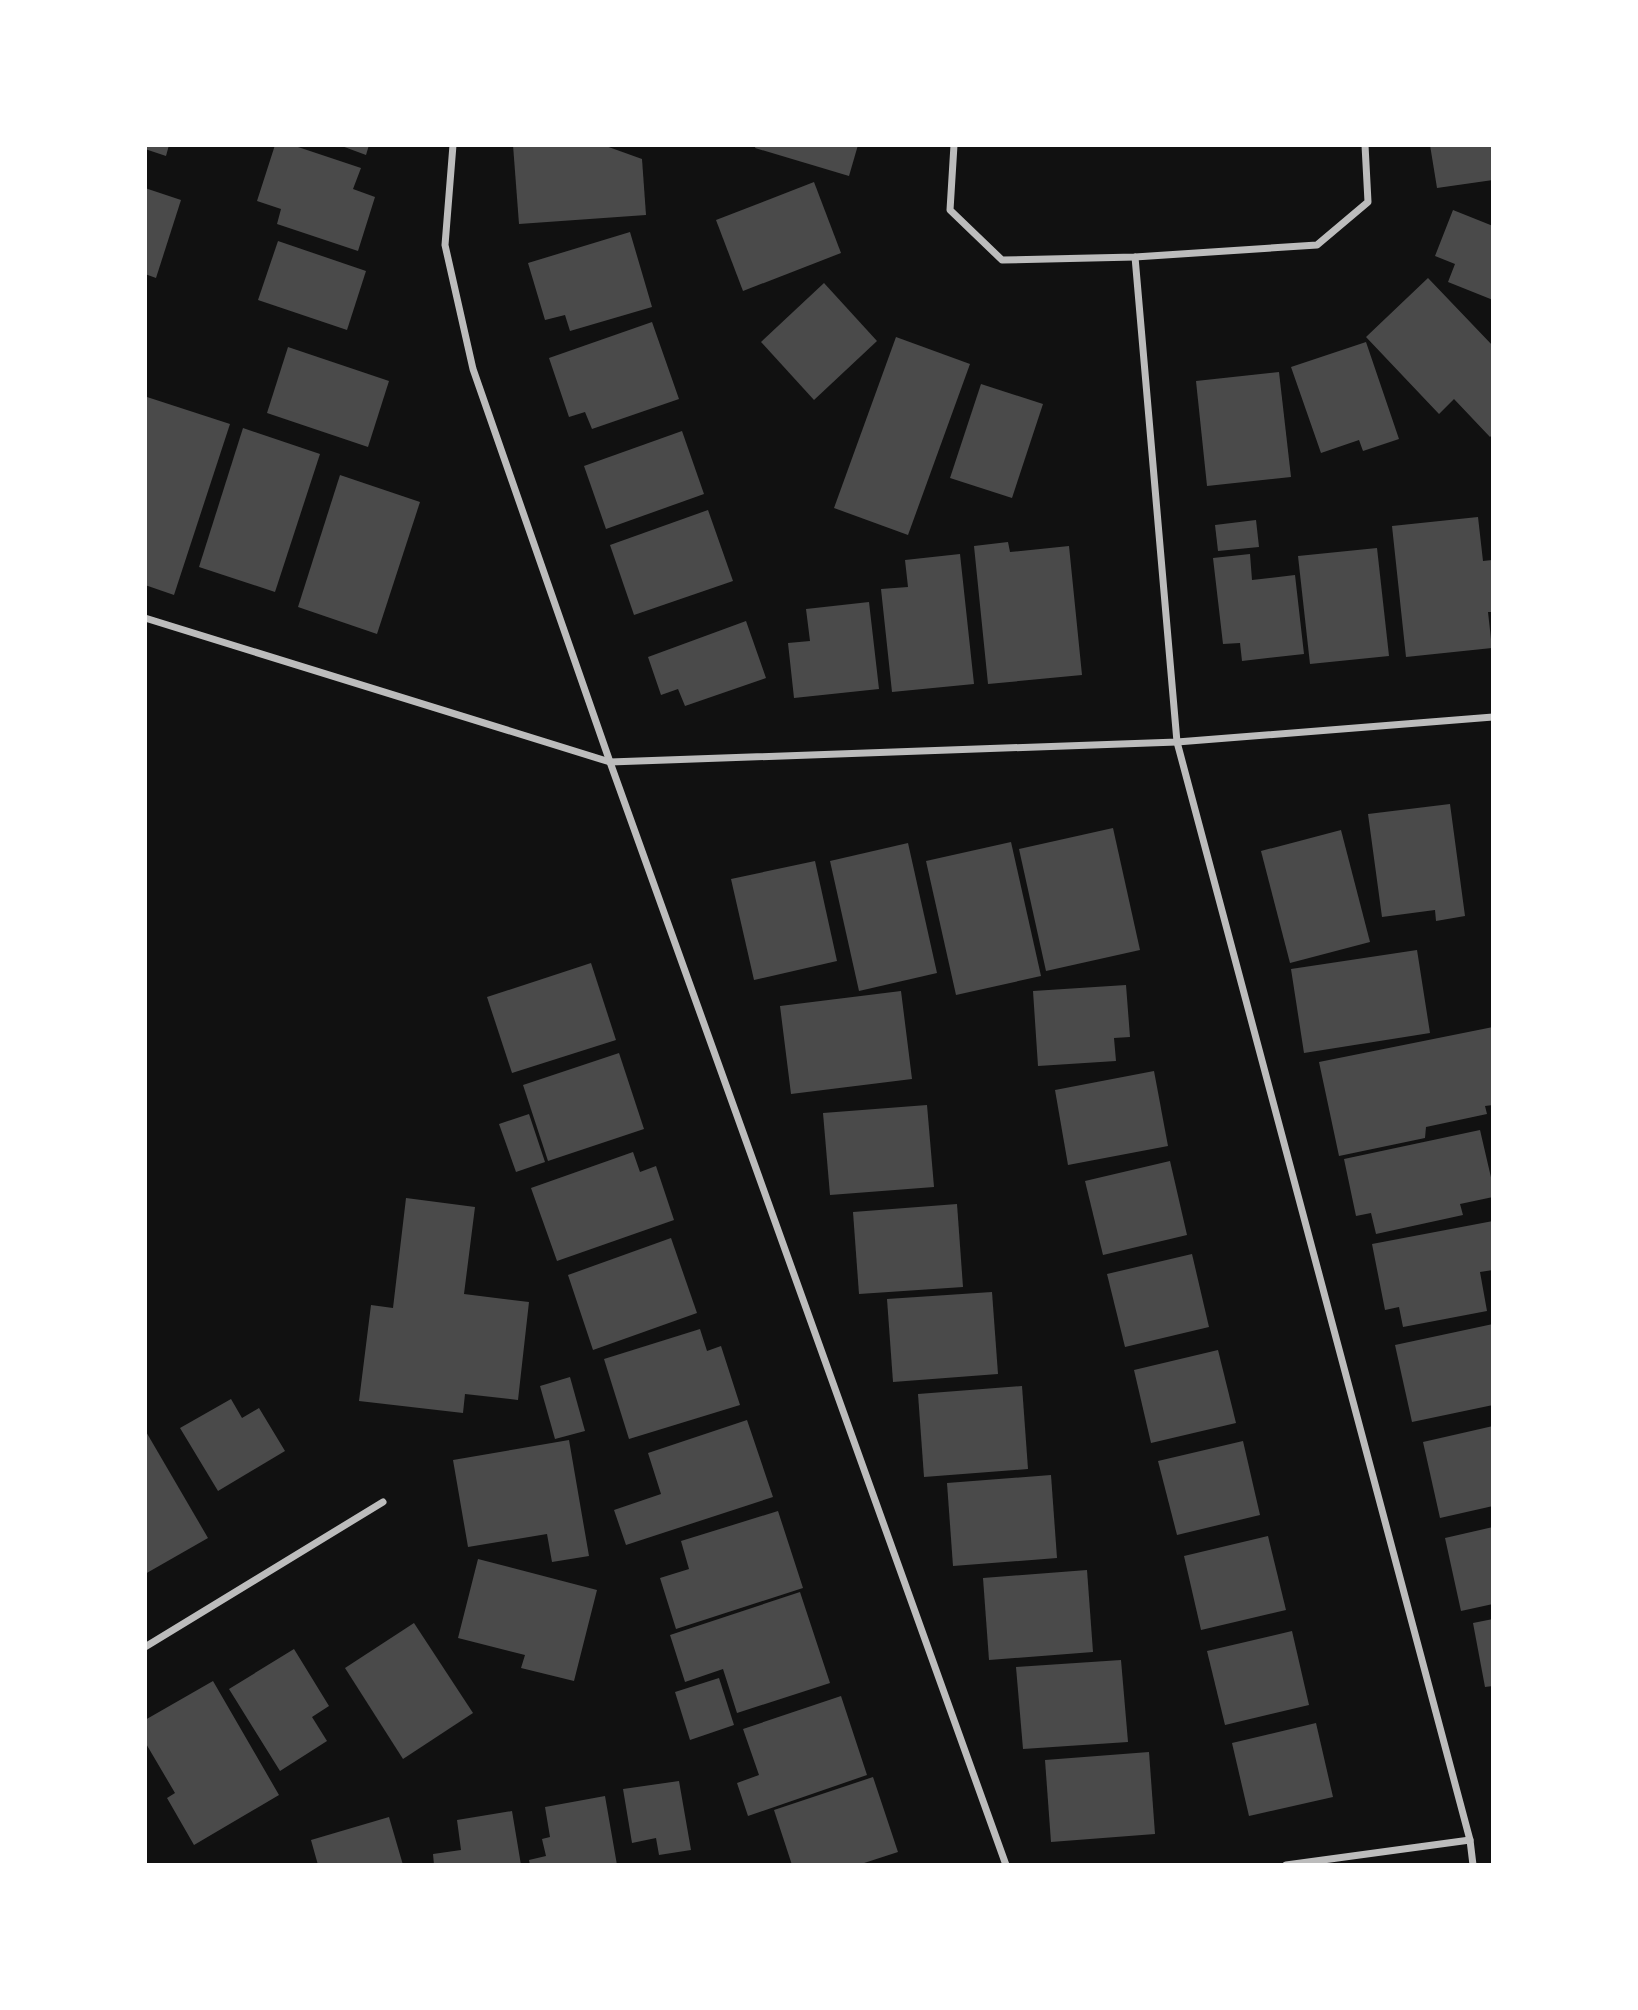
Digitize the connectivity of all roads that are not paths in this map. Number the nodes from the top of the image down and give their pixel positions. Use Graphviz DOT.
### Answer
graph roads {
  1 [pos="453,145"];
  2 [pos="954,145"];
  3 [pos="1365,145"];
  4 [pos="1135,257"];
  5 [pos="145,618"];
  6 [pos="1493,717"];
  7 [pos="1177,742"];
  8 [pos="610,762"];
  9 [pos="383,1502"];
  10 [pos="145,1647"];
  11 [pos="1470,1840"];
  12 [pos="1006,1865"];
  13 [pos="1286,1865"];
  14 [pos="1473,1865"];
  1 -- 8 [label="street"];
  2 -- 4 [label="street"];
  3 -- 4 [label="street"];
  4 -- 7 [label="street"];
  5 -- 8 [label="street"];
  6 -- 7 [label="street"];
  7 -- 8 [label="street"];
  7 -- 11 [label="street"];
  8 -- 12 [label="street"];
  9 -- 10 [label="street"];
  11 -- 13 [label="street"];
  11 -- 14 [label="street"];
}
